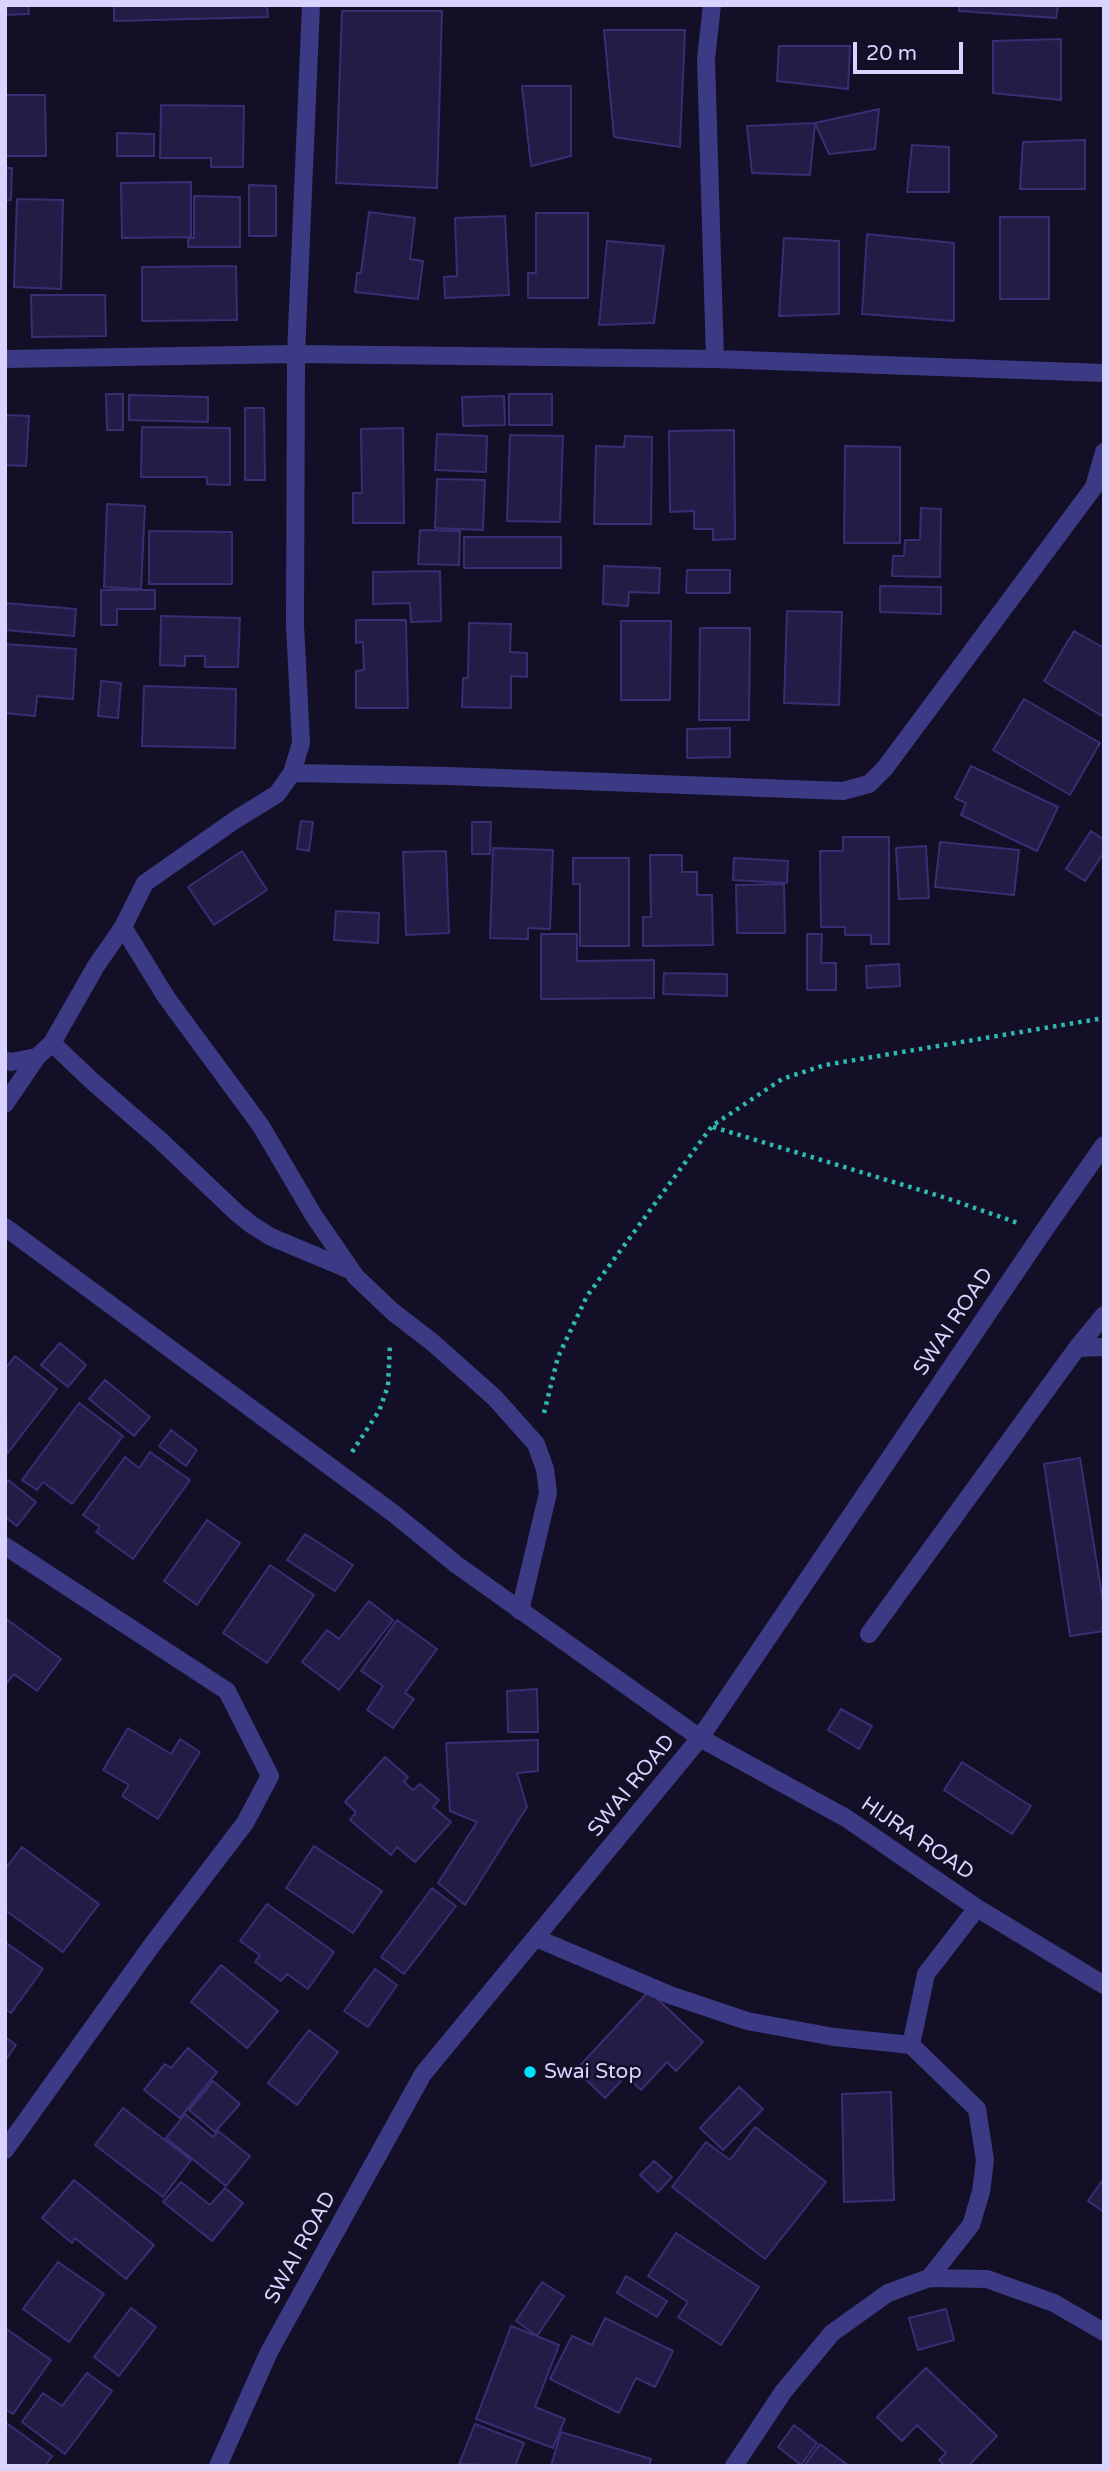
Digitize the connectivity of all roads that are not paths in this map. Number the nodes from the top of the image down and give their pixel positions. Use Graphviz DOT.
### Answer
graph roads {
  1 [pos="311,5"];
  2 [pos="712,5"];
  3 [pos="296,354"];
  4 [pos="5,359"];
  5 [pos="715,359"];
  6 [pos="1104,373"];
  7 [pos="1104,452"];
  8 [pos="292,773"];
  9 [pos="123,927"];
  10 [pos="52,1043"];
  11 [pos="37,1057"];
  12 [pos="5,1060"];
  13 [pos="5,1104"];
  14 [pos="1104,1145"];
  15 [pos="5,1227"];
  16 [pos="352,1270"];
  17 [pos="1104,1315"];
  18 [pos="1077,1348"];
  19 [pos="1104,1348"];
  20 [pos="5,1546"];
  21 [pos="520,1611"];
  22 [pos="869,1634"];
  23 [pos="700,1738"];
  24 [pos="977,1908"];
  25 [pos="536,1938"];
  26 [pos="1104,1985"];
  27 [pos="911,2045"];
  28 [pos="5,2150"];
  29 [pos="929,2278"];
  30 [pos="1104,2332"];
  31 [pos="218,2466"];
  32 [pos="734,2466"];
  1 -- 3 [label="street"];
  2 -- 5 [label="street"];
  3 -- 4 [label="street"];
  3 -- 5 [label="street"];
  3 -- 8 [label="street"];
  5 -- 6 [label="street"];
  7 -- 8 [label="street"];
  8 -- 9 [label="street"];
  9 -- 10 [label="street"];
  9 -- 16 [label="street"];
  10 -- 11 [label="street"];
  10 -- 16 [label="street"];
  11 -- 12 [label="street"];
  11 -- 13 [label="street"];
  14 -- 23 [label="street, SWAI ROAD"];
  15 -- 21 [label="street, HIJRA ROAD"];
  16 -- 21 [label="street"];
  17 -- 18 [label="street"];
  18 -- 19 [label="street"];
  18 -- 22 [label="street"];
  20 -- 28 [label="street"];
  21 -- 23 [label="street, HIJRA ROAD"];
  23 -- 24 [label="street, HIJRA ROAD"];
  23 -- 25 [label="street, SWAI ROAD"];
  24 -- 26 [label="street, HIJRA ROAD"];
  24 -- 27 [label="street"];
  25 -- 27 [label="street"];
  25 -- 31 [label="street, SWAI ROAD"];
  27 -- 29 [label="street"];
  29 -- 30 [label="street"];
  29 -- 32 [label="street"];
}
